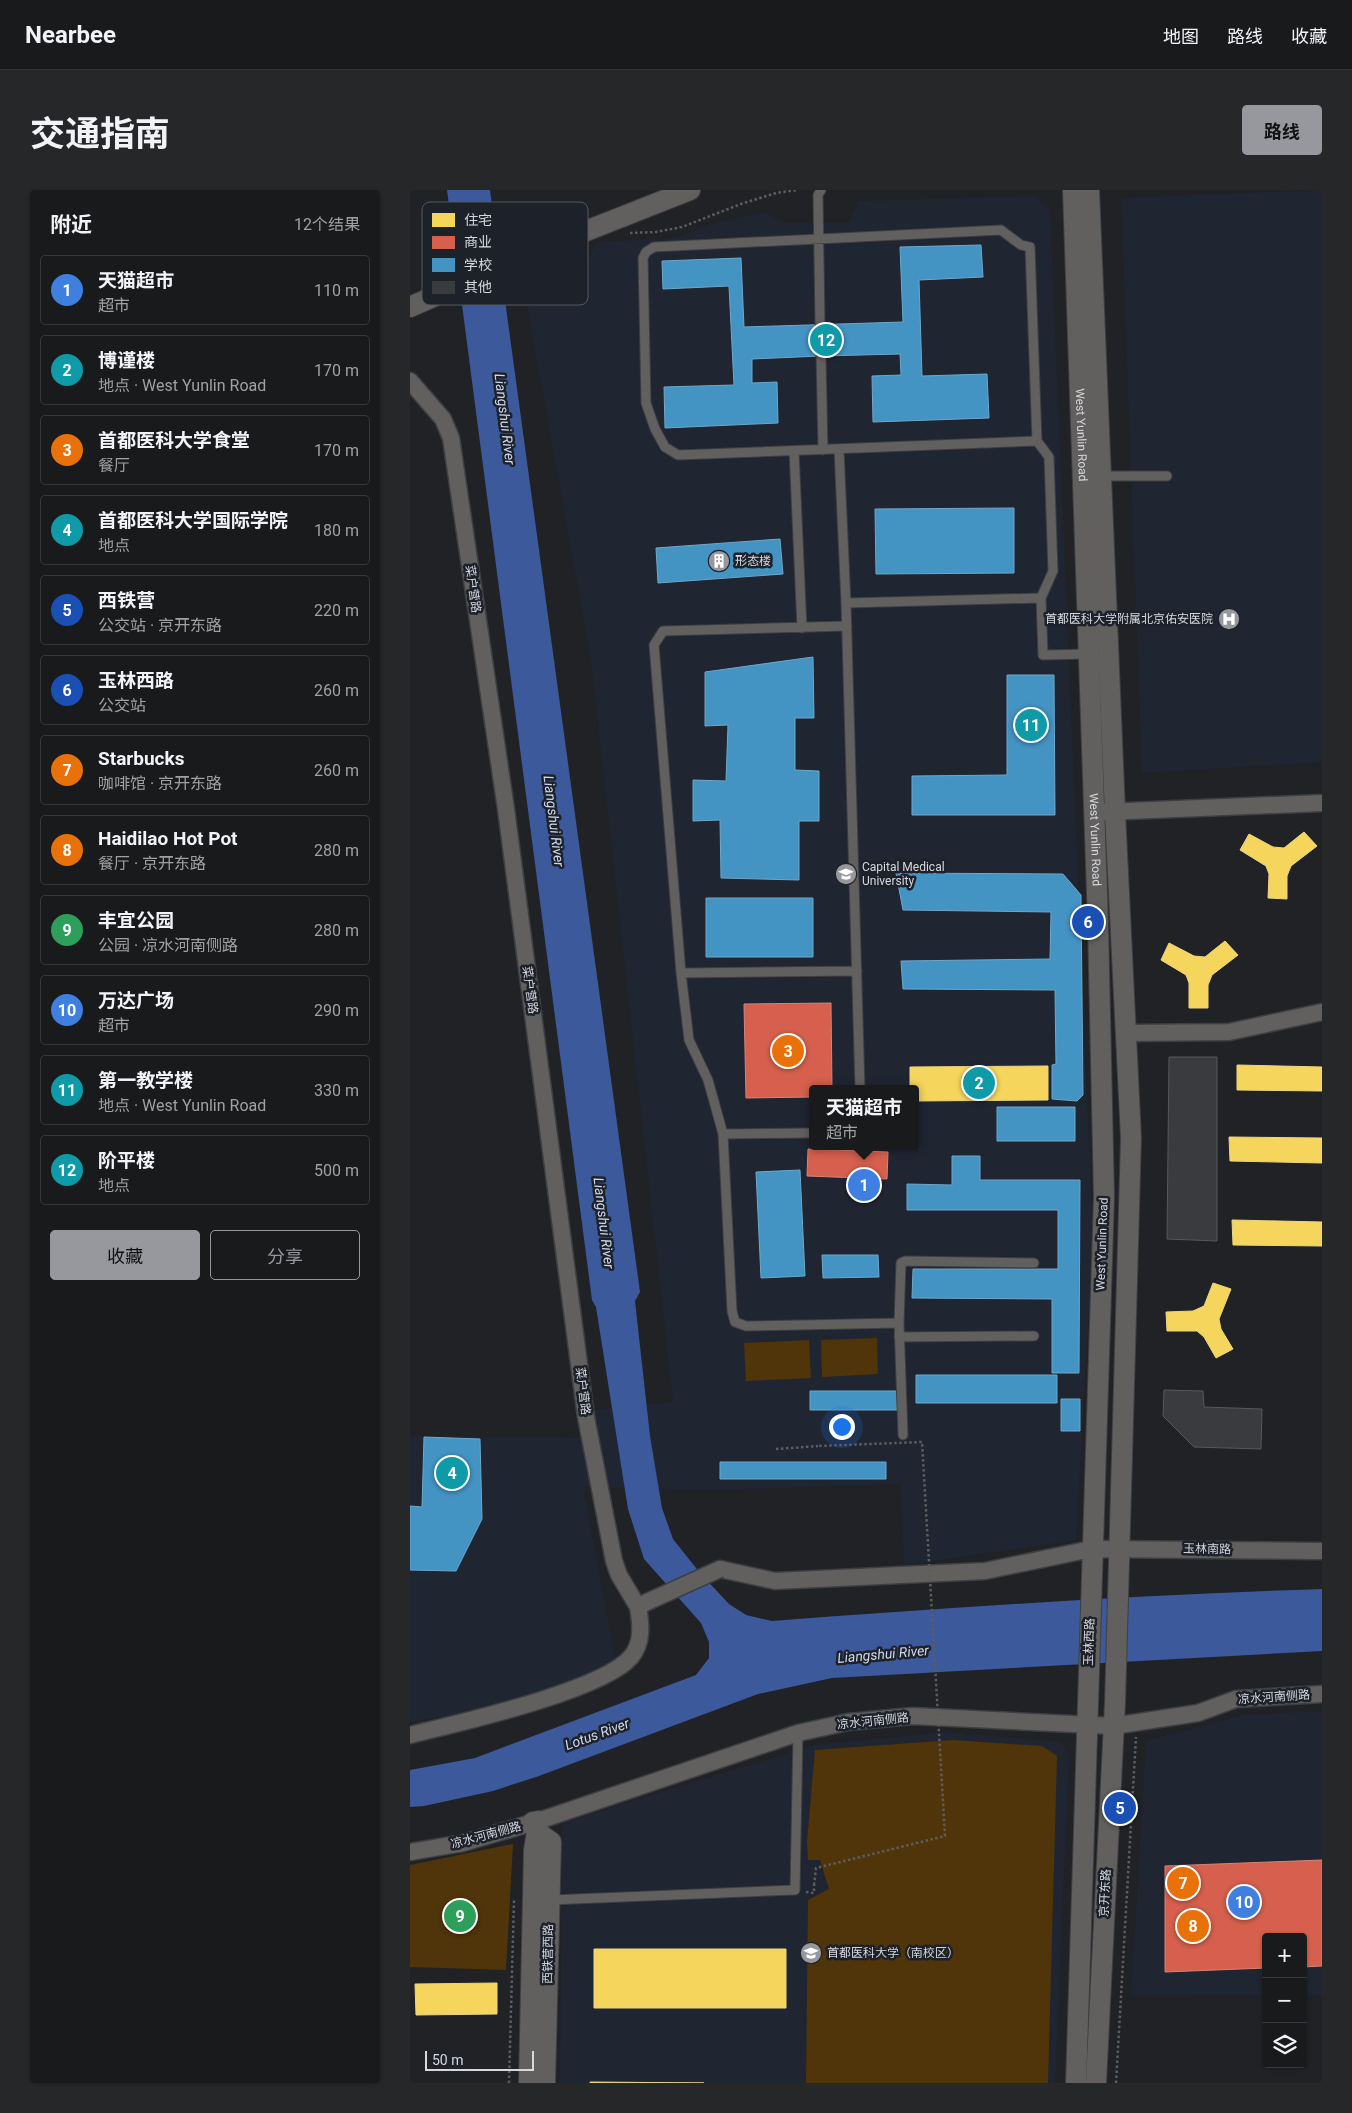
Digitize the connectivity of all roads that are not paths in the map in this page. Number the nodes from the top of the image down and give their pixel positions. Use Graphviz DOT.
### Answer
graph roads {
  1 [pos="690,190"];
  2 [pos="821,190"];
  3 [pos="1073,190"];
  4 [pos="1089,190"];
  5 [pos="588,230"];
  6 [pos="819,238"];
  7 [pos="422,302"];
  8 [pos="410,307"];
  9 [pos="820,324"];
  10 [pos="821,356"];
  11 [pos="410,380"];
  12 [pos="1037,441"];
  13 [pos="823,450"];
  14 [pos="839,450"];
  15 [pos="794,451"];
  16 [pos="1102,476"];
  17 [pos="1167,476"];
  18 [pos="1041,598"];
  19 [pos="846,603"];
  20 [pos="847,626"];
  21 [pos="802,628"];
  22 [pos="1088,654"];
  23 [pos="1322,803"];
  24 [pos="1094,812"];
  25 [pos="1115,812"];
  26 [pos="857,971"];
  27 [pos="681,973"];
  28 [pos="1322,1012"];
  29 [pos="1127,1033"];
  30 [pos="860,1085"];
  31 [pos="809,1133"];
  32 [pos="723,1134"];
  33 [pos="1034,1262"];
  34 [pos="899,1323"];
  35 [pos="1034,1336"];
  36 [pos="899,1337"];
  37 [pos="904,1435"];
  38 [pos="1119,1548"];
  39 [pos="1091,1549"];
  40 [pos="1322,1551"];
  41 [pos="1090,1578"];
  42 [pos="643,1604"];
  43 [pos="1322,1694"];
  44 [pos="1115,1703"];
  45 [pos="1087,1715"];
  46 [pos="1113,1726"];
  47 [pos="798,1733"];
  48 [pos="410,1735"];
  49 [pos="536,1825"];
  50 [pos="410,1852"];
  51 [pos="550,1900"];
  52 [pos="529,2083"];
  53 [pos="546,2083"];
  54 [pos="1076,2083"];
  55 [pos="1096,2083"];
  1 -- 5 [label="street"];
  2 -- 6 [label="lane"];
  3 -- 22 [label="street, West Yunlin Road"];
  4 -- 16 [label="street, West Yunlin Road"];
  6 -- 9 [label="lane"];
  6 -- 12 [label="lane"];
  6 -- 15 [label="lane"];
  7 -- 8 [label="street"];
  10 -- 13 [label="lane"];
  11 -- 42 [label="street, 菜户营路"];
  12 -- 14 [label="lane"];
  12 -- 18 [label="lane"];
  13 -- 14 [label="lane"];
  13 -- 15 [label="lane"];
  14 -- 19 [label="lane"];
  15 -- 21 [label="lane"];
  16 -- 17 [label="lane"];
  16 -- 25 [label="street, West Yunlin Road"];
  18 -- 19 [label="lane"];
  18 -- 22 [label="lane"];
  19 -- 20 [label="lane"];
  20 -- 21 [label="lane"];
  20 -- 26 [label="lane"];
  21 -- 27 [label="lane"];
  22 -- 24 [label="street, West Yunlin Road"];
  23 -- 25 [label="street"];
  24 -- 25 [label="street"];
  24 -- 39 [label="street, West Yunlin Road"];
  25 -- 29 [label="street, West Yunlin Road"];
  26 -- 27 [label="lane"];
  26 -- 30 [label="lane"];
  27 -- 32 [label="lane"];
  28 -- 29 [label="street"];
  29 -- 38 [label="street, West Yunlin Road"];
  31 -- 32 [label="lane"];
  32 -- 34 [label="lane"];
  33 -- 34 [label="lane"];
  34 -- 36 [label="lane"];
  35 -- 36 [label="lane"];
  36 -- 37 [label="lane"];
  38 -- 39 [label="street, 玉林南路"];
  38 -- 40 [label="street, 玉林南路"];
  38 -- 44 [label="street, West Yunlin Road"];
  39 -- 41 [label="street, West Yunlin Road"];
  39 -- 42 [label="street, 玉林南路, bridge"];
  41 -- 45 [label="street, 玉林西路"];
  42 -- 48 [label="street, 菜户营路"];
  43 -- 46 [label="street, 凉水河南侧路"];
  44 -- 46 [label="street, 京开东路"];
  45 -- 46 [label="street, 凉水河南侧路"];
  45 -- 47 [label="street, 凉水河南侧路"];
  45 -- 54 [label="street, 京开东路"];
  46 -- 55 [label="street, 京开东路"];
  47 -- 49 [label="street, 凉水河南侧路"];
  47 -- 51 [label="lane"];
  49 -- 50 [label="street, 凉水河南侧路"];
  49 -- 51 [label="street, 西铁营西路"];
  49 -- 52 [label="street, 西铁营西路"];
  51 -- 53 [label="street, 西铁营西路"];
}
